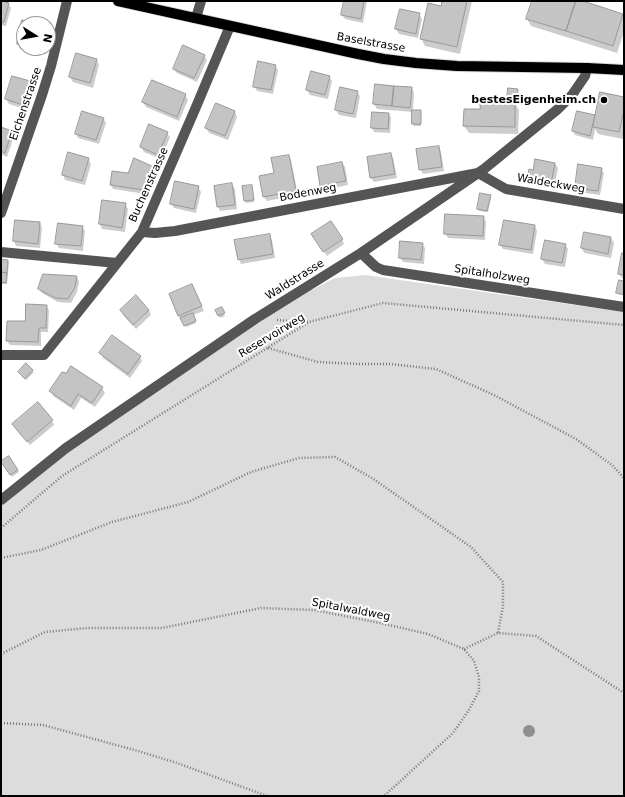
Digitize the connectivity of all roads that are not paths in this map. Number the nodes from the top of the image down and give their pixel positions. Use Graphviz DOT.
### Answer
graph roads {
  1 [pos="67,1"];
  2 [pos="118,1"];
  3 [pos="201,1"];
  4 [pos="196,18"];
  5 [pos="230,26"];
  6 [pos="587,68"];
  7 [pos="624,70"];
  8 [pos="478,174"];
  9 [pos="624,209"];
  10 [pos="1,213"];
  11 [pos="142,232"];
  12 [pos="1,252"];
  13 [pos="361,253"];
  14 [pos="117,263"];
  15 [pos="624,308"];
  16 [pos="1,355"];
  17 [pos="1,500"];
  1 -- 10 [label="street, Eichenstrasse"];
  2 -- 4 [label="main road, Baselstrasse"];
  3 -- 4 [label="street"];
  4 -- 5 [label="main road, Baselstrasse"];
  5 -- 6 [label="main road, Baselstrasse"];
  5 -- 11 [label="street, Buchenstrasse"];
  6 -- 7 [label="main road, Baselstrasse"];
  6 -- 8 [label="street, Waldstrasse"];
  8 -- 9 [label="street, Waldeckweg"];
  8 -- 11 [label="street, Bodenweg"];
  8 -- 13 [label="street, Waldstrasse"];
  11 -- 14 [label="street, Buchenstrasse"];
  12 -- 14 [label="street"];
  13 -- 15 [label="street, Spitalholzweg"];
  13 -- 17 [label="street, Waldstrasse"];
  14 -- 16 [label="street, Buchenstrasse"];
}
